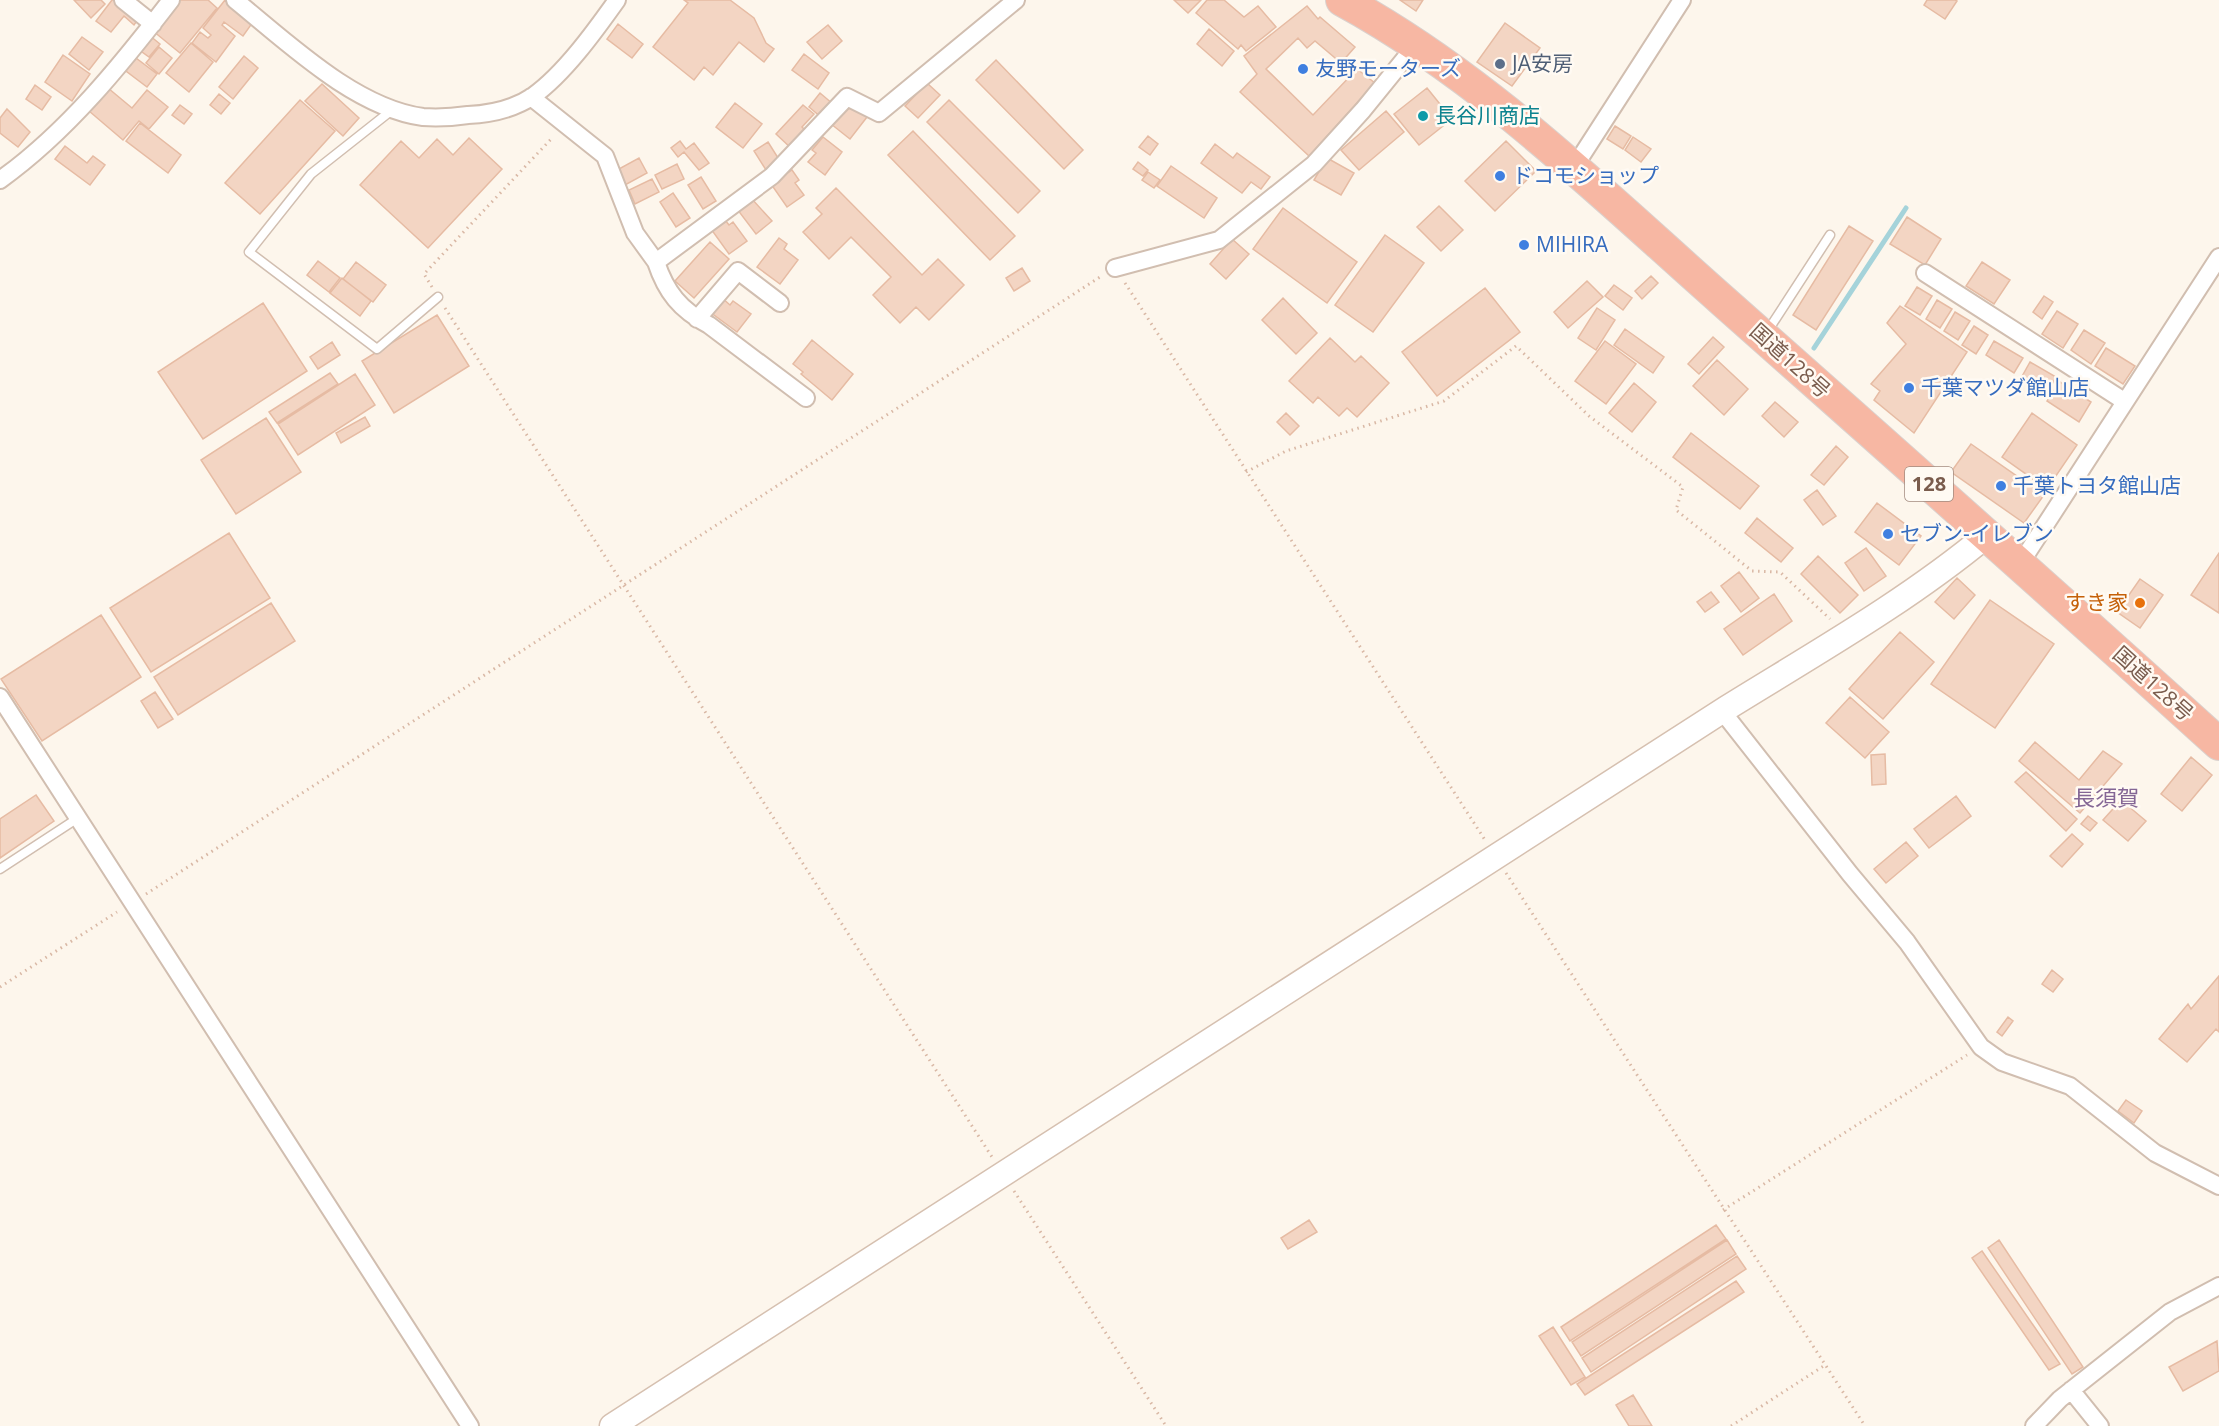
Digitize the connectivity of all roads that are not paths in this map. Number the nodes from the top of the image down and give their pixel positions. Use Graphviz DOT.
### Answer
graph roads {
  1 [pos="123,0"];
  2 [pos="171,0"];
  3 [pos="235,0"];
  4 [pos="617,0"];
  5 [pos="1342,0"];
  6 [pos="1682,0"];
  7 [pos="1009,2"];
  8 [pos="153,24"];
  9 [pos="1415,46"];
  10 [pos="531,97"];
  11 [pos="393,109"];
  12 [pos="1573,169"];
  13 [pos="0,180"];
  14 [pos="1830,235"];
  15 [pos="2219,257"];
  16 [pos="656,262"];
  17 [pos="1115,268"];
  18 [pos="1925,273"];
  19 [pos="438,297"];
  20 [pos="780,303"];
  21 [pos="697,319"];
  22 [pos="1764,338"];
  23 [pos="806,398"];
  24 [pos="2124,401"];
  25 [pos="1987,535"];
  26 [pos="2020,564"];
  27 [pos="0,697"];
  28 [pos="1722,711"];
  29 [pos="2219,744"];
  30 [pos="78,818"];
  31 [pos="0,869"];
  32 [pos="2219,1186"];
  33 [pos="2219,1286"];
  34 [pos="2071,1390"];
  35 [pos="470,1426"];
  36 [pos="612,1426"];
  37 [pos="2034,1426"];
  38 [pos="2100,1426"];
  1 -- 8 [label="street"];
  2 -- 8 [label="street"];
  3 -- 11 [label="street"];
  4 -- 10 [label="street"];
  5 -- 9 [label="highway, 国道128号 / 128"];
  6 -- 12 [label="street"];
  7 -- 16 [label="street"];
  8 -- 13 [label="street"];
  9 -- 12 [label="highway, 国道128号 / 128"];
  9 -- 17 [label="street"];
  10 -- 11 [label="street"];
  10 -- 16 [label="street"];
  11 -- 19 [label="lane"];
  12 -- 22 [label="highway, 国道128号 / 128"];
  14 -- 22 [label="lane"];
  15 -- 24 [label="street"];
  16 -- 21 [label="street"];
  18 -- 24 [label="street"];
  20 -- 21 [label="street"];
  21 -- 23 [label="street"];
  22 -- 25 [label="highway, 国道128号 / 128"];
  24 -- 26 [label="street"];
  25 -- 26 [label="highway, 国道128号 / 128"];
  25 -- 28 [label="street"];
  26 -- 29 [label="highway, 国道128号 / 128"];
  27 -- 30 [label="street"];
  28 -- 32 [label="street"];
  28 -- 36 [label="street"];
  30 -- 31 [label="lane"];
  30 -- 35 [label="street"];
  33 -- 34 [label="street"];
  34 -- 37 [label="street"];
  34 -- 38 [label="street"];
}
